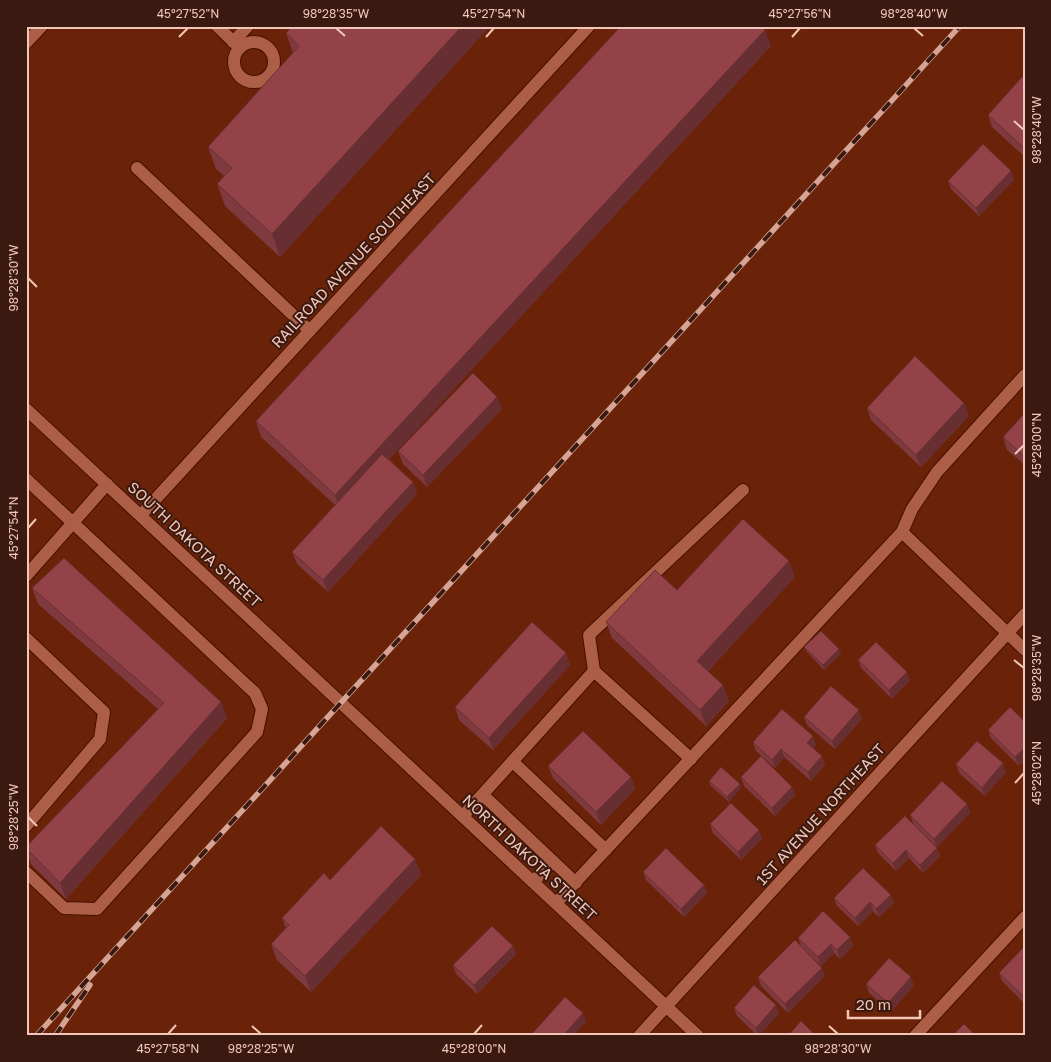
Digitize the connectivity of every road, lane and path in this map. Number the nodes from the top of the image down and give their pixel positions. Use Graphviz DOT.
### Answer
graph roads {
  1 [pos="42,26"];
  2 [pos="217,26"];
  3 [pos="248,26"];
  4 [pos="589,26"];
  5 [pos="26,43"];
  6 [pos="137,168"];
  7 [pos="310,331"];
  8 [pos="1025,376"];
  9 [pos="26,409"];
  10 [pos="26,479"];
  11 [pos="107,484"];
  12 [pos="743,490"];
  13 [pos="141,515"];
  14 [pos="74,522"];
  15 [pos="902,532"];
  16 [pos="26,576"];
  17 [pos="1025,614"];
  18 [pos="1007,633"];
  19 [pos="26,638"];
  20 [pos="1025,650"];
  21 [pos="594,671"];
  22 [pos="341,702"];
  23 [pos="691,759"];
  24 [pos="513,762"];
  25 [pos="483,795"];
  26 [pos="464,816"];
  27 [pos="26,826"];
  28 [pos="606,850"];
  29 [pos="552,861"];
  30 [pos="26,872"];
  31 [pos="533,882"];
  32 [pos="576,883"];
  33 [pos="556,903"];
  34 [pos="1025,917"];
  35 [pos="666,1006"];
  36 [pos="639,1036"];
  37 [pos="698,1036"];
  38 [pos="915,1036"];
  1 -- 5 [label="street"];
  2 -- 3 [label="street"];
  4 -- 7 [label="street, RAILROAD AVENUE SOUTHEAST"];
  6 -- 7 [label="street"];
  7 -- 13 [label="street, RAILROAD AVENUE SOUTHEAST"];
  8 -- 15 [label="street"];
  9 -- 11 [label="street, SOUTH DAKOTA STREET"];
  10 -- 14 [label="street"];
  11 -- 13 [label="street, SOUTH DAKOTA STREET"];
  11 -- 14 [label="street"];
  12 -- 21 [label="street"];
  13 -- 22 [label="street, SOUTH DAKOTA STREET"];
  14 -- 16 [label="street"];
  14 -- 30 [label="street"];
  15 -- 18 [label="street"];
  15 -- 23 [label="street"];
  17 -- 18 [label="street, 1ST AVENUE NORTHEAST"];
  18 -- 20 [label="street"];
  18 -- 35 [label="street, 1ST AVENUE NORTHEAST"];
  19 -- 27 [label="street"];
  21 -- 23 [label="street"];
  21 -- 24 [label="street"];
  22 -- 26 [label="street, NORTH DAKOTA STREET"];
  23 -- 28 [label="street"];
  24 -- 25 [label="street"];
  24 -- 28 [label="street"];
  25 -- 26 [label="street"];
  25 -- 29 [label="street"];
  26 -- 31 [label="street, NORTH DAKOTA STREET"];
  28 -- 32 [label="street"];
  29 -- 31 [label="street"];
  29 -- 32 [label="street"];
  31 -- 33 [label="street, NORTH DAKOTA STREET"];
  32 -- 33 [label="street"];
  33 -- 35 [label="street, NORTH DAKOTA STREET"];
  34 -- 38 [label="street"];
  35 -- 36 [label="street, 1ST AVENUE NORTHEAST"];
  35 -- 37 [label="street, NORTH DAKOTA STREET"];
}
